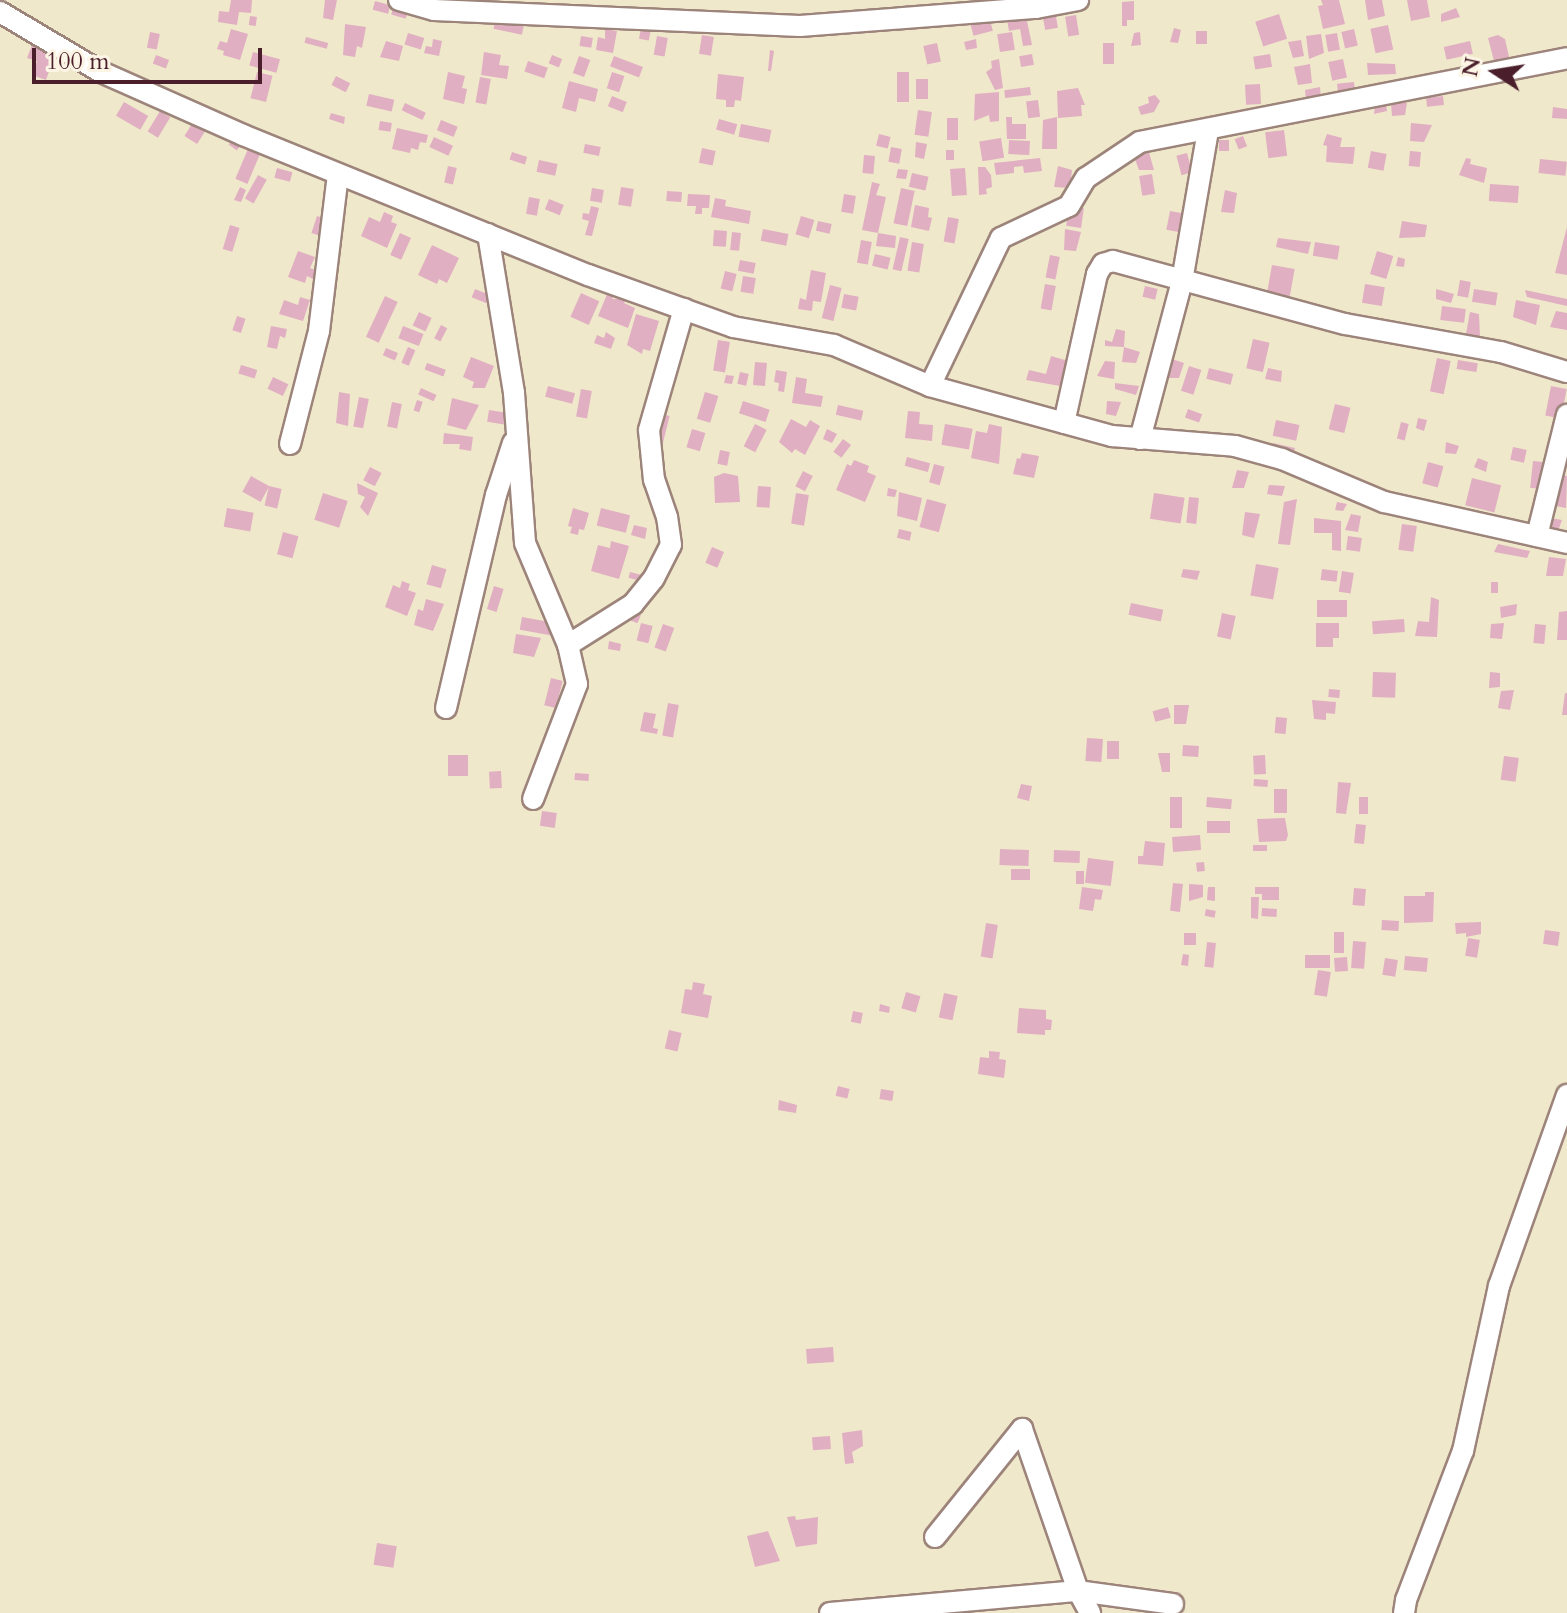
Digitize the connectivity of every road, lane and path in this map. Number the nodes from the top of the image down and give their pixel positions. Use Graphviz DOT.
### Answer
graph roads {
  1 [pos="399,0"];
  2 [pos="1078,0"];
  3 [pos="0,12"];
  4 [pos="1567,58"];
  5 [pos="1208,130"];
  6 [pos="338,174"];
  7 [pos="488,234"];
  8 [pos="1182,281"];
  9 [pos="684,309"];
  10 [pos="1567,372"];
  11 [pos="930,386"];
  12 [pos="1567,415"];
  13 [pos="1064,423"];
  14 [pos="517,432"];
  15 [pos="1140,439"];
  16 [pos="290,444"];
  17 [pos="1537,536"];
  18 [pos="1567,543"];
  19 [pos="568,645"];
  20 [pos="446,708"];
  21 [pos="533,799"];
  22 [pos="1567,1095"];
  23 [pos="935,1537"];
  24 [pos="1078,1591"];
  25 [pos="1173,1604"];
  26 [pos="830,1613"];
  27 [pos="1090,1613"];
  28 [pos="1404,1613"];
  1 -- 2 [label="street"];
  3 -- 6 [label="street"];
  4 -- 5 [label="street"];
  5 -- 8 [label="street"];
  5 -- 11 [label="street"];
  6 -- 7 [label="street"];
  6 -- 16 [label="street"];
  7 -- 9 [label="street"];
  7 -- 14 [label="street"];
  8 -- 10 [label="street"];
  8 -- 13 [label="street"];
  8 -- 15 [label="street"];
  9 -- 11 [label="street"];
  9 -- 19 [label="street"];
  11 -- 13 [label="street"];
  12 -- 17 [label="street"];
  13 -- 15 [label="street"];
  14 -- 19 [label="street"];
  14 -- 20 [label="street"];
  15 -- 17 [label="street"];
  17 -- 18 [label="street"];
  19 -- 21 [label="street"];
  22 -- 28 [label="street"];
  23 -- 24 [label="street"];
  24 -- 25 [label="street"];
  24 -- 26 [label="street"];
  24 -- 27 [label="street"];
}
